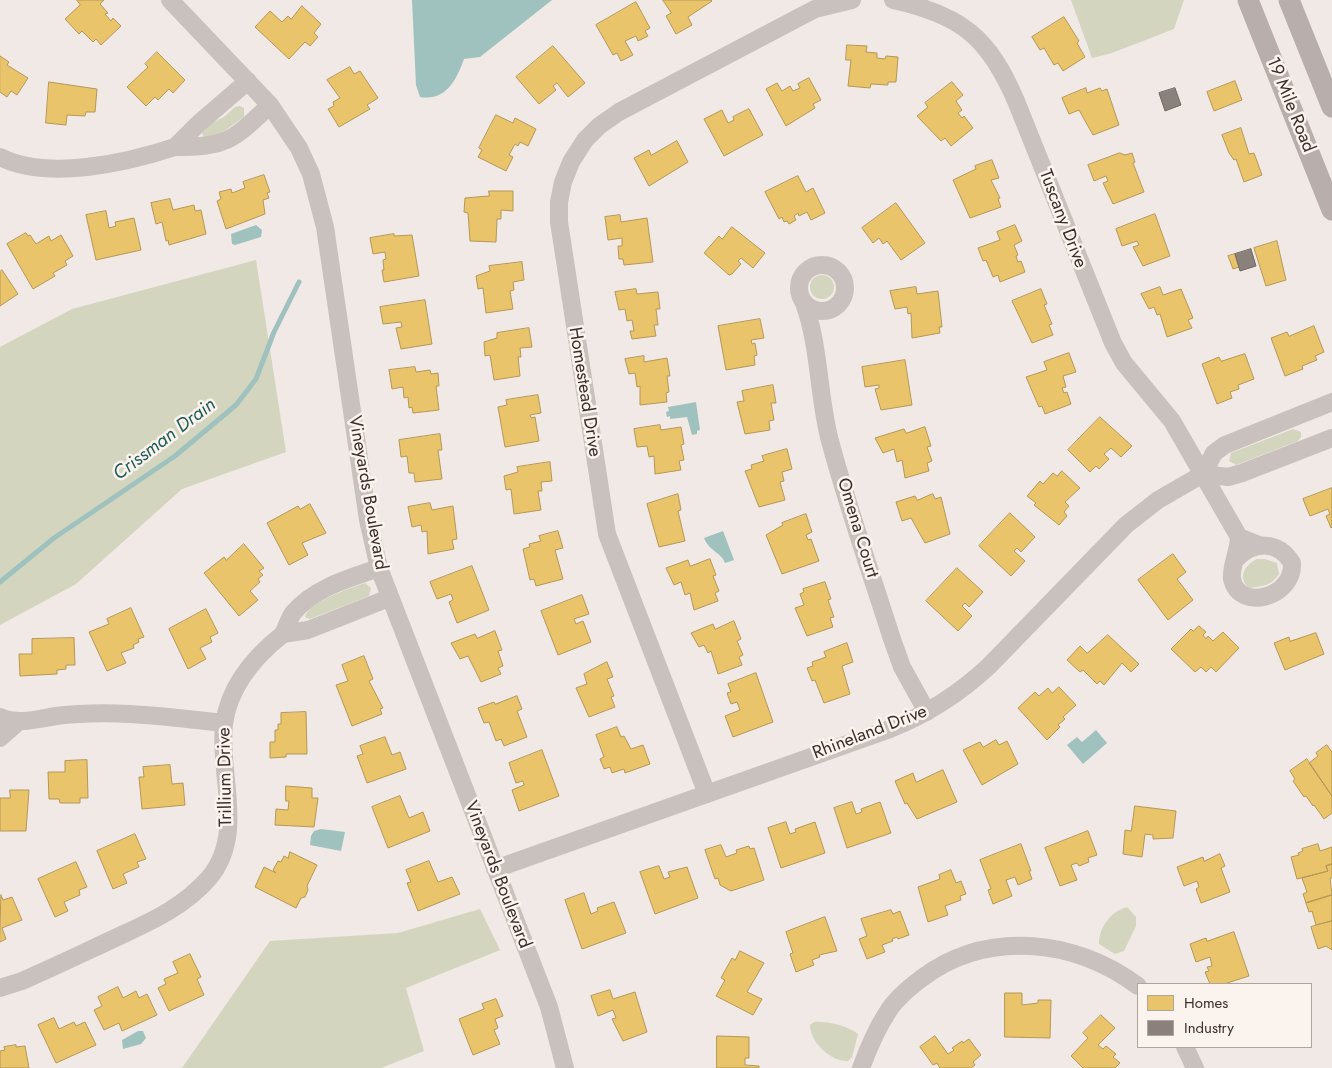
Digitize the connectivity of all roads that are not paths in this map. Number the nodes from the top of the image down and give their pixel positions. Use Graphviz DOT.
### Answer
graph roads {
  1 [pos="171,0"];
  2 [pos="852,0"];
  3 [pos="894,0"];
  4 [pos="1248,0"];
  5 [pos="1290,0"];
  6 [pos="248,81"];
  7 [pos="270,105"];
  8 [pos="1332,106"];
  9 [pos="175,147"];
  10 [pos="1,162"];
  11 [pos="1332,210"];
  12 [pos="804,303"];
  13 [pos="832,309"];
  14 [pos="814,335"];
  15 [pos="1332,402"];
  16 [pos="1332,438"];
  17 [pos="1204,474"];
  18 [pos="1239,537"];
  19 [pos="1259,545"];
  20 [pos="1236,559"];
  21 [pos="378,568"];
  22 [pos="389,598"];
  23 [pos="283,634"];
  24 [pos="927,712"];
  25 [pos="0,716"];
  26 [pos="18,722"];
  27 [pos="224,723"];
  28 [pos="0,738"];
  29 [pos="706,794"];
  30 [pos="495,869"];
  31 [pos="1137,985"];
  32 [pos="0,988"];
  33 [pos="1185,1048"];
  34 [pos="565,1068"];
  35 [pos="861,1068"];
  36 [pos="1195,1068"];
  1 -- 6 [label="street, Vineyards Boulevard"];
  2 -- 29 [label="street, Homestead Drive"];
  3 -- 17 [label="street, Tuscany Drive"];
  4 -- 11 [label="main road, 19 Mile Road"];
  5 -- 8 [label="main road"];
  6 -- 7 [label="street, Vineyards Boulevard"];
  6 -- 9 [label="street"];
  7 -- 9 [label="street"];
  7 -- 21 [label="street, Vineyards Boulevard"];
  9 -- 10 [label="street"];
  12 -- 13 [label="street"];
  12 -- 13 [label="street, Omena Court"];
  12 -- 14 [label="street, Omena Court"];
  13 -- 14 [label="street, Omena Court"];
  14 -- 24 [label="street, Omena Court"];
  15 -- 17 [label="street"];
  16 -- 17 [label="street"];
  17 -- 18 [label="street, Tuscany Drive"];
  17 -- 24 [label="street, Rhineland Drive"];
  18 -- 19 [label="street"];
  18 -- 20 [label="street"];
  19 -- 20 [label="street"];
  19 -- 20 [label="street"];
  21 -- 22 [label="street, Vineyards Boulevard"];
  21 -- 23 [label="street, Trillium Drive"];
  22 -- 23 [label="street"];
  22 -- 30 [label="street, Vineyards Boulevard"];
  23 -- 27 [label="street, Trillium Drive"];
  24 -- 29 [label="street, Rhineland Drive"];
  25 -- 26 [label="street"];
  26 -- 27 [label="street"];
  26 -- 28 [label="street"];
  27 -- 32 [label="street, Trillium Drive"];
  29 -- 30 [label="street, Rhineland Drive"];
  30 -- 34 [label="street, Vineyards Boulevard"];
  31 -- 35 [label="street"];
  33 -- 36 [label="street"];
}
